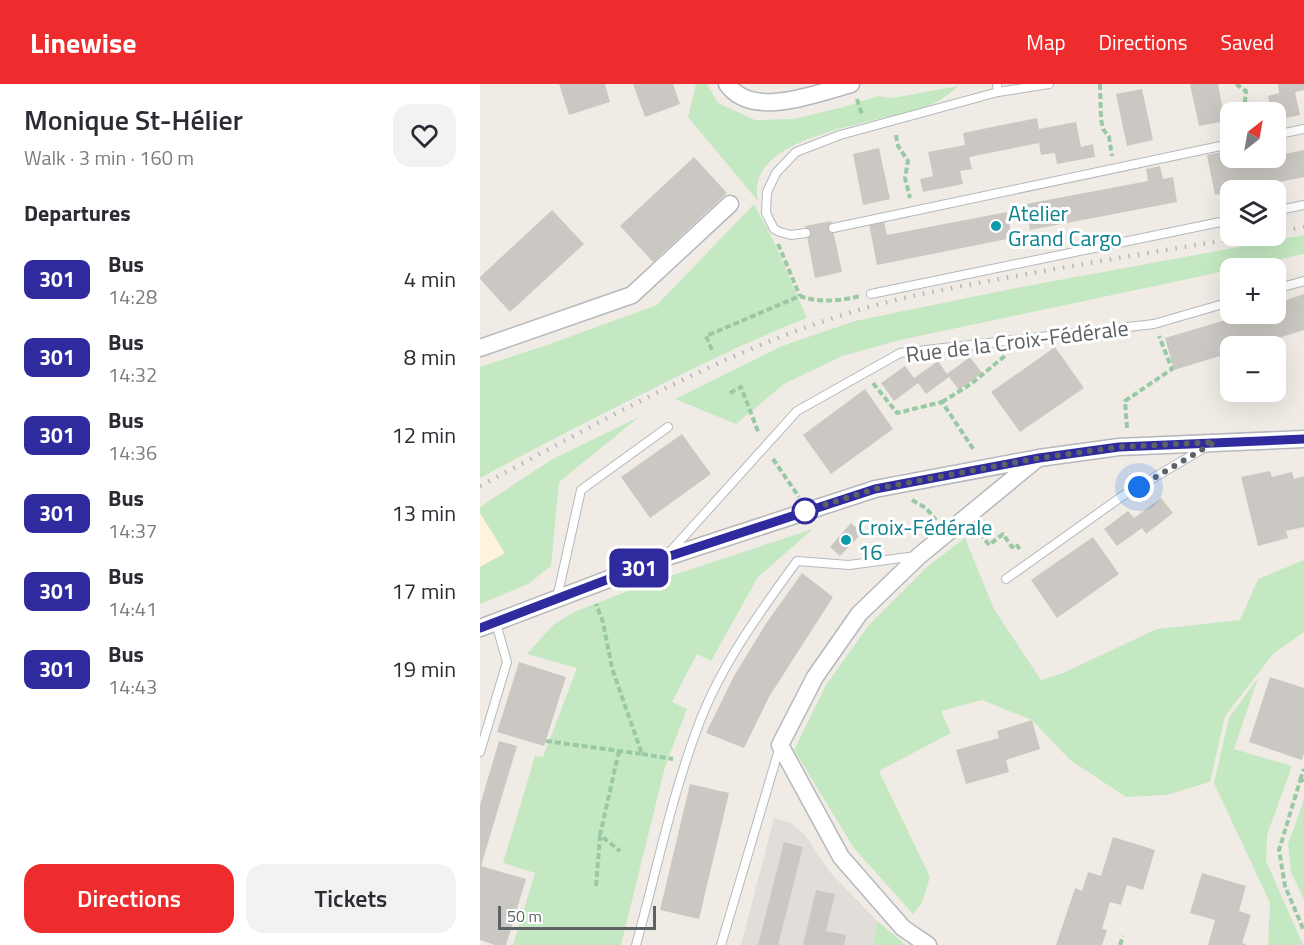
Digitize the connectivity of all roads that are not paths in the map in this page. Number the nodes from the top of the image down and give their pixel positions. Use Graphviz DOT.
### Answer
graph roads {
  1 [pos="727,84"];
  2 [pos="851,84"];
  3 [pos="1049,84"];
  4 [pos="998,88"];
  5 [pos="1304,129"];
  6 [pos="1286,133"];
  7 [pos="1220,146"];
  8 [pos="730,204"];
  9 [pos="1304,205"];
  10 [pos="1286,209"];
  11 [pos="1220,222"];
  12 [pos="833,228"];
  13 [pos="806,233"];
  14 [pos="1304,281"];
  15 [pos="1286,286"];
  16 [pos="871,294"];
  17 [pos="1220,305"];
  18 [pos="480,348"];
  19 [pos="668,427"];
  20 [pos="1304,439"];
  21 [pos="1215,442"];
  22 [pos="1039,458"];
  23 [pos="919,556"];
  24 [pos="664,558"];
  25 [pos="1006,579"];
  26 [pos="557,599"];
  27 [pos="488,626"];
  28 [pos="780,745"];
  29 [pos="480,752"];
  30 [pos="636,945"];
  31 [pos="721,945"];
  32 [pos="928,945"];
  1 -- 2 [label="street"];
  3 -- 4 [label="lane"];
  4 -- 13 [label="lane"];
  5 -- 6 [label="lane"];
  7 -- 12 [label="lane"];
  8 -- 18 [label="street"];
  9 -- 10 [label="lane"];
  11 -- 16 [label="lane"];
  14 -- 15 [label="lane"];
  17 -- 24 [label="lane, Rue de la Croix-Fédérale"];
  19 -- 26 [label="lane"];
  20 -- 21 [label="street, Rue de la Croix-Fédérale"];
  21 -- 22 [label="street, Rue de la Croix-Fédérale"];
  21 -- 25 [label="lane"];
  22 -- 23 [label="street"];
  22 -- 24 [label="street, Rue de la Croix-Fédérale"];
  23 -- 28 [label="street"];
  23 -- 30 [label="lane"];
  24 -- 26 [label="street, Rue de la Croix-Fédérale"];
  26 -- 27 [label="street, Rue de la Croix-Fédérale"];
  27 -- 29 [label="lane"];
  28 -- 31 [label="lane"];
  28 -- 32 [label="street"];
}
